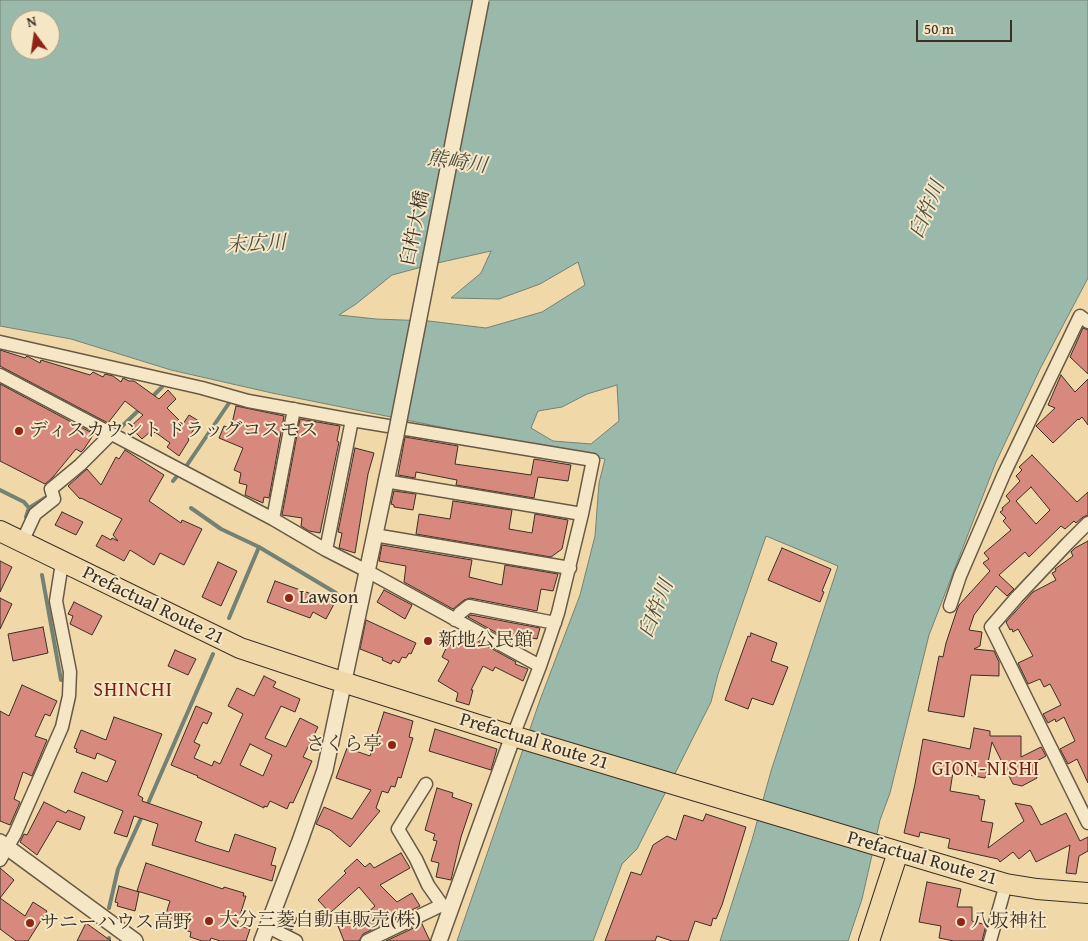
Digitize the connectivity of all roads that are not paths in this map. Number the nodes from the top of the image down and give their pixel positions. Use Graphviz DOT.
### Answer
graph roads {
  1 [pos="481,0"];
  2 [pos="1088,322"];
  3 [pos="0,342"];
  4 [pos="0,375"];
  5 [pos="294,409"];
  6 [pos="352,420"];
  7 [pos="111,434"];
  8 [pos="386,481"];
  9 [pos="582,514"];
  10 [pos="273,519"];
  11 [pos="1088,524"];
  12 [pos="0,531"];
  13 [pos="374,535"];
  14 [pos="22,542"];
  15 [pos="326,550"];
  16 [pos="62,563"];
  17 [pos="570,568"];
  18 [pos="367,571"];
  19 [pos="950,606"];
  20 [pos="456,620"];
  21 [pos="555,623"];
  22 [pos="540,666"];
  23 [pos="343,682"];
  24 [pos="517,738"];
  25 [pos="426,784"];
  26 [pos="1088,823"];
  27 [pos="2,850"];
  28 [pos="891,850"];
  29 [pos="1006,884"];
  30 [pos="1088,894"];
  31 [pos="447,907"];
  32 [pos="265,934"];
  33 [pos="134,941"];
  34 [pos="296,941"];
  35 [pos="367,941"];
  36 [pos="439,941"];
  37 [pos="869,941"];
  38 [pos="990,941"];
  1 -- 8 [label="street, 臼杵大橋, bridge"];
  2 -- 19 [label="street"];
  3 -- 5 [label="street"];
  4 -- 7 [label="street"];
  5 -- 6 [label="street"];
  5 -- 10 [label="street"];
  6 -- 9 [label="street"];
  6 -- 15 [label="street"];
  7 -- 10 [label="street"];
  7 -- 14 [label="street"];
  8 -- 9 [label="street"];
  8 -- 13 [label="street, 臼杵大橋"];
  9 -- 17 [label="street"];
  10 -- 15 [label="street"];
  11 -- 26 [label="street"];
  12 -- 14 [label="main road, Prefactual Route 21"];
  13 -- 17 [label="street"];
  13 -- 18 [label="street, 臼杵大橋"];
  14 -- 16 [label="main road, Prefactual Route 21"];
  15 -- 18 [label="street"];
  16 -- 23 [label="main road, Prefactual Route 21"];
  16 -- 27 [label="street"];
  17 -- 21 [label="street"];
  18 -- 20 [label="street"];
  18 -- 23 [label="street, 臼杵大橋"];
  20 -- 21 [label="street"];
  20 -- 22 [label="street"];
  21 -- 22 [label="street"];
  22 -- 24 [label="street"];
  23 -- 24 [label="main road, Prefactual Route 21"];
  23 -- 32 [label="street, 臼杵大橋"];
  24 -- 28 [label="main road, Prefactual Route 21"];
  24 -- 31 [label="street"];
  25 -- 31 [label="street"];
  27 -- 33 [label="street"];
  28 -- 29 [label="main road, Prefactual Route 21"];
  28 -- 37 [label="main road"];
  29 -- 30 [label="main road, Prefactual Route 21"];
  29 -- 38 [label="street"];
  31 -- 35 [label="street"];
  31 -- 36 [label="street"];
  32 -- 34 [label="street"];
}
